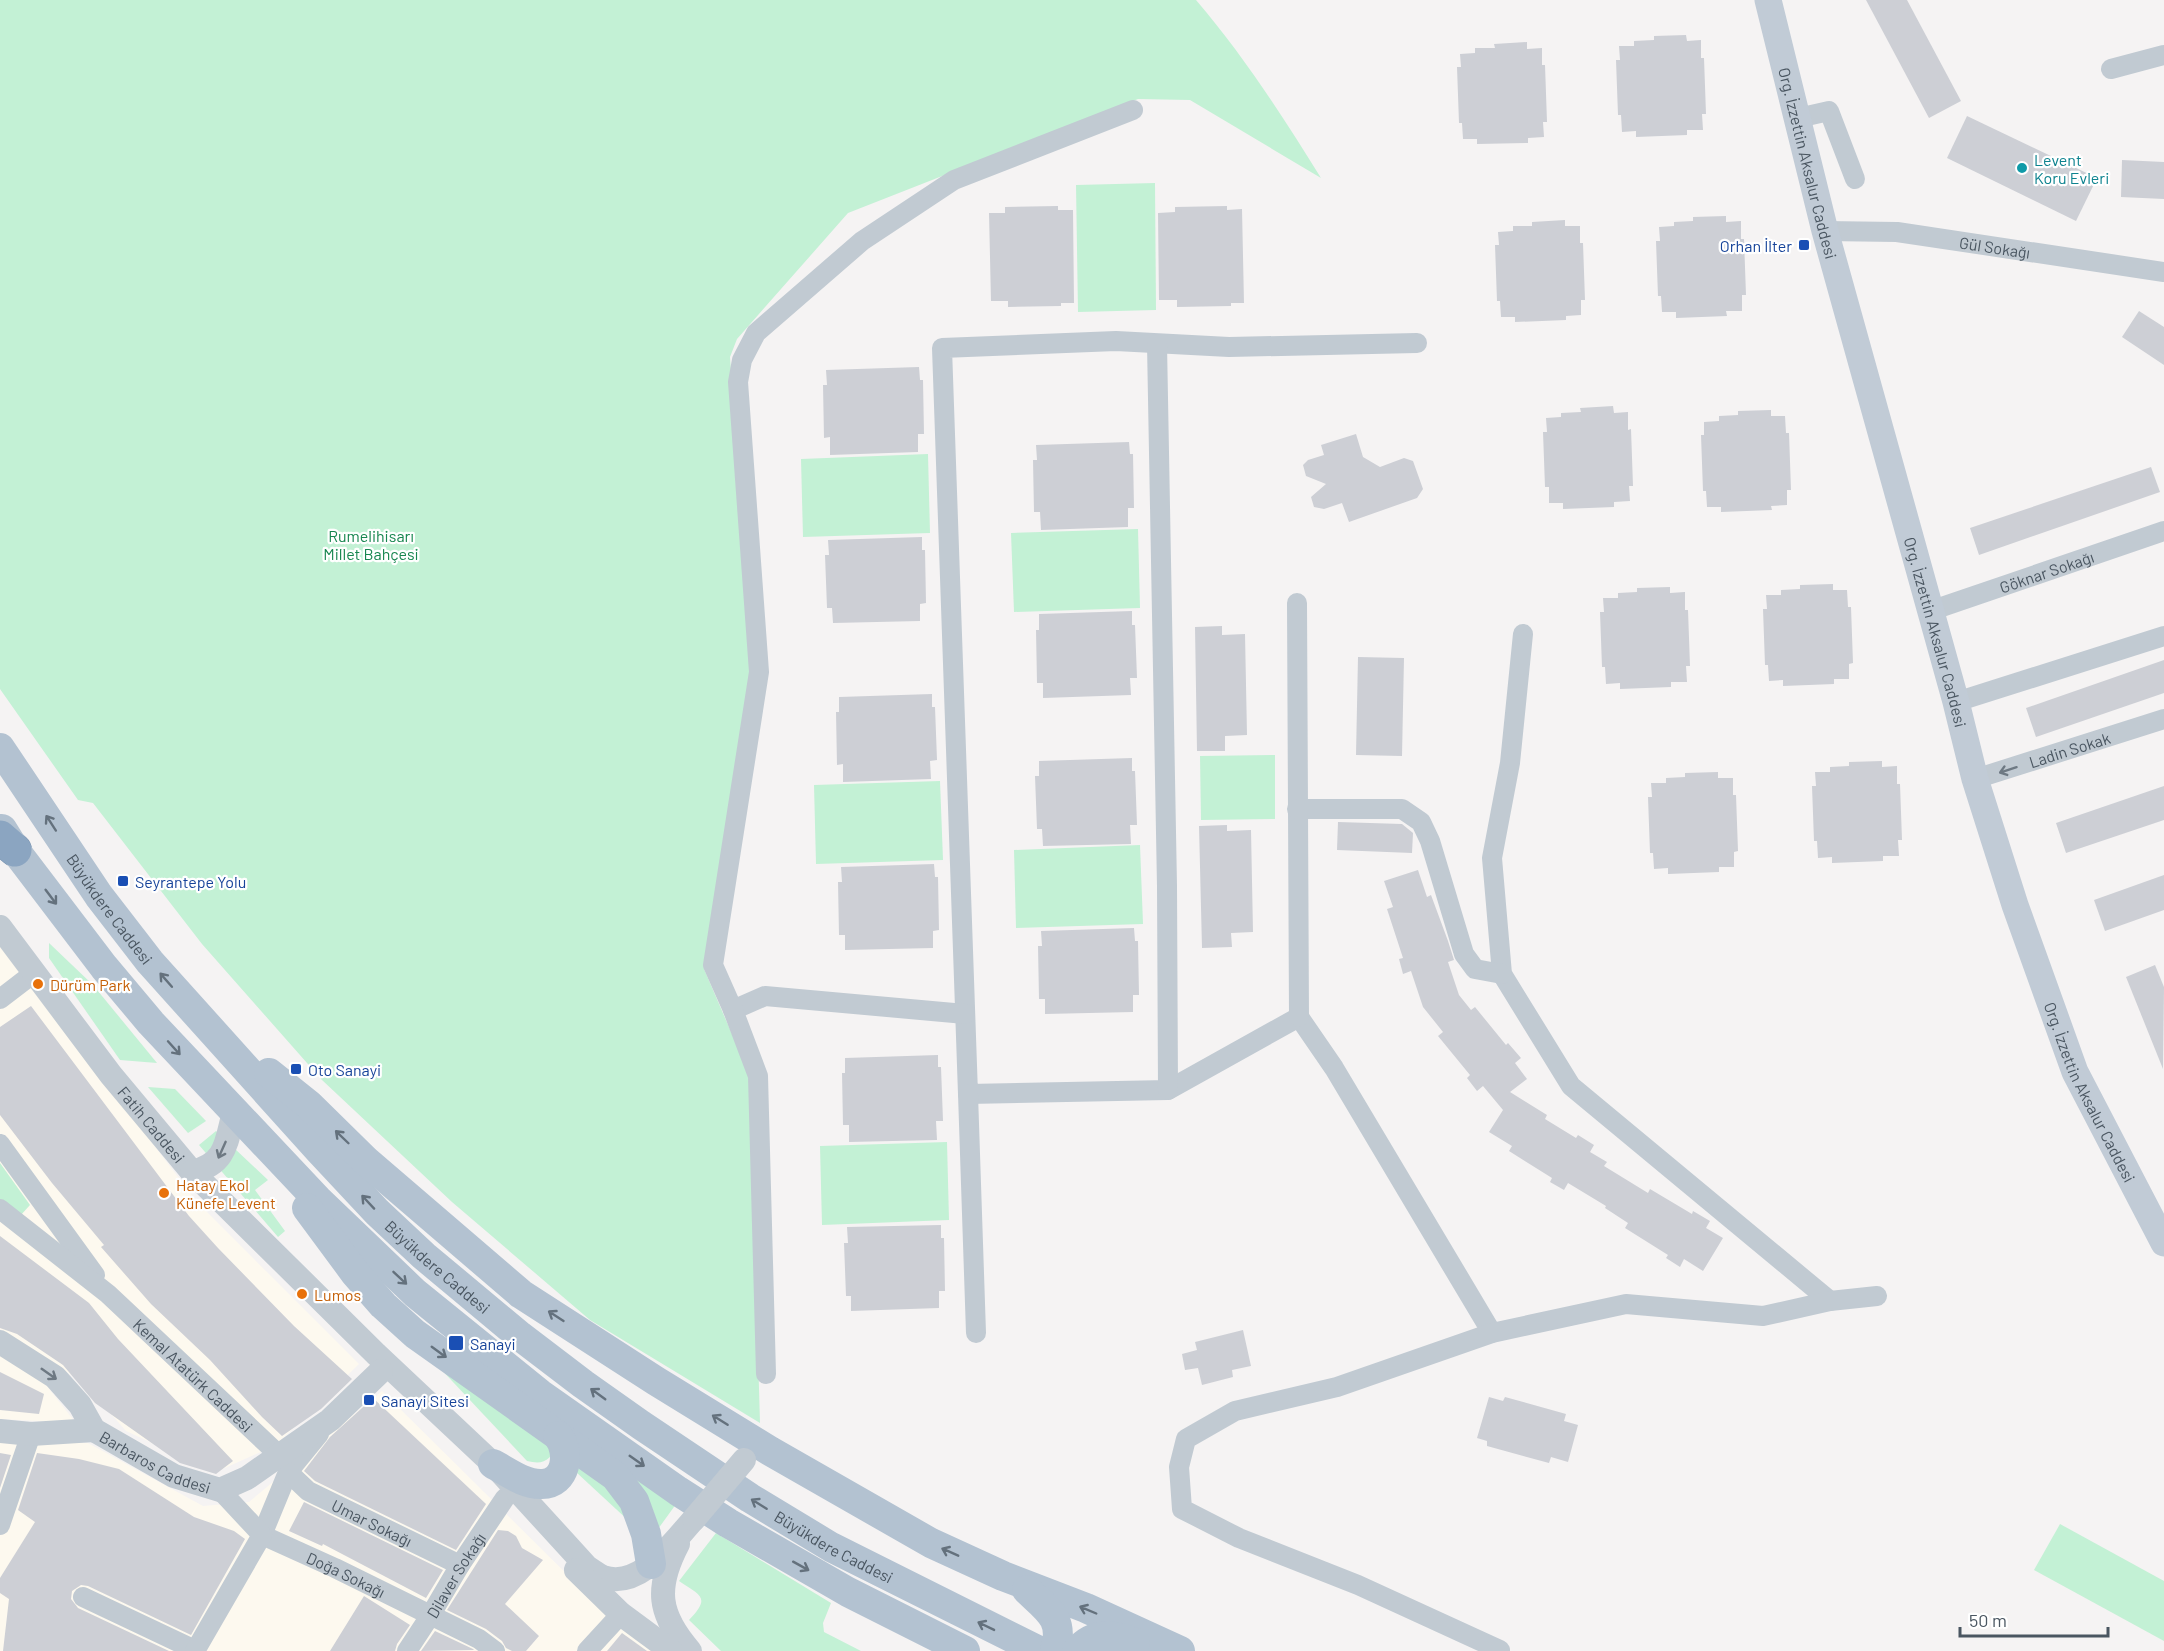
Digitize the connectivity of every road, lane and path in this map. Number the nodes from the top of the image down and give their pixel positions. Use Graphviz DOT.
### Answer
graph roads {
  1 [pos="1768,0"];
  2 [pos="2164,55"];
  3 [pos="2110,69"];
  4 [pos="1133,110"];
  5 [pos="1798,118"];
  6 [pos="1855,179"];
  7 [pos="1825,231"];
  8 [pos="2164,272"];
  9 [pos="1418,343"];
  10 [pos="1157,344"];
  11 [pos="2164,531"];
  12 [pos="1297,603"];
  13 [pos="1930,610"];
  14 [pos="1523,634"];
  15 [pos="2164,636"];
  16 [pos="1956,702"];
  17 [pos="2164,719"];
  18 [pos="0,748"];
  19 [pos="1975,779"];
  20 [pos="1297,809"];
  21 [pos="5,838"];
  22 [pos="0,927"];
  23 [pos="34,973"];
  24 [pos="1502,974"];
  25 [pos="0,999"];
  26 [pos="733,1010"];
  27 [pos="965,1014"];
  28 [pos="1299,1017"];
  29 [pos="219,1040"];
  30 [pos="1168,1090"];
  31 [pos="968,1094"];
  32 [pos="234,1112"];
  33 [pos="0,1144"];
  34 [pos="283,1163"];
  35 [pos="192,1172"];
  36 [pos="0,1209"];
  37 [pos="2164,1244"];
  38 [pos="108,1294"];
  39 [pos="1877,1296"];
  40 [pos="1830,1301"];
  41 [pos="976,1333"];
  42 [pos="1492,1334"];
  43 [pos="0,1342"];
  44 [pos="378,1362"];
  45 [pos="766,1374"];
  46 [pos="94,1430"];
  47 [pos="0,1431"];
  48 [pos="31,1434"];
  49 [pos="558,1436"];
  50 [pos="757,1455"];
  51 [pos="284,1464"];
  52 [pos="494,1464"];
  53 [pos="220,1490"];
  54 [pos="505,1498"];
  55 [pos="694,1519"];
  56 [pos="0,1525"];
  57 [pos="262,1535"];
  58 [pos="651,1564"];
  59 [pos="460,1565"];
  60 [pos="1004,1576"];
  61 [pos="83,1597"];
  62 [pos="621,1614"];
  63 [pos="430,1616"];
  64 [pos="1057,1647"];
  65 [pos="1500,1650"];
  66 [pos="195,1651"];
  67 [pos="407,1651"];
  68 [pos="495,1651"];
  69 [pos="587,1651"];
  70 [pos="671,1651"];
  71 [pos="688,1651"];
  72 [pos="965,1651"];
  73 [pos="1178,1651"];
  1 -- 5 [label="main road, Org. İzzettin Aksalur Caddesi"];
  2 -- 3 [label="street"];
  4 -- 26 [label="street"];
  5 -- 6 [label="street"];
  5 -- 7 [label="main road, Org. İzzettin Aksalur Caddesi"];
  7 -- 8 [label="street, Gül Sokağı"];
  7 -- 13 [label="main road, Org. İzzettin Aksalur Caddesi"];
  9 -- 10 [label="street"];
  10 -- 27 [label="street"];
  10 -- 30 [label="street"];
  11 -- 13 [label="street, Göknar Sokağı"];
  12 -- 20 [label="street"];
  13 -- 16 [label="main road, Org. İzzettin Aksalur Caddesi"];
  14 -- 24 [label="street"];
  15 -- 16 [label="street"];
  16 -- 19 [label="main road, Org. İzzettin Aksalur Caddesi"];
  17 -- 19 [label="street, Ladin Sokak, one-way"];
  29 -- 18 [label="main road, Büyükdere Caddesi, one-way"];
  19 -- 37 [label="main road, Org. İzzettin Aksalur Caddesi"];
  20 -- 24 [label="street"];
  20 -- 28 [label="street"];
  21 -- 32 [label="main road, Büyükdere Caddesi, one-way"];
  22 -- 23 [label="street, Fatih Caddesi"];
  23 -- 25 [label="street"];
  23 -- 35 [label="street, Fatih Caddesi"];
  24 -- 40 [label="street"];
  26 -- 27 [label="street"];
  26 -- 45 [label="street"];
  27 -- 31 [label="street"];
  28 -- 30 [label="street"];
  28 -- 42 [label="street"];
  50 -- 29 [label="main road, one-way"];
  64 -- 29 [label="main road, Büyükdere Caddesi, one-way"];
  30 -- 31 [label="street"];
  31 -- 41 [label="street"];
  32 -- 34 [label="main road, Büyükdere Caddesi"];
  32 -- 35 [label="street, one-way"];
  33 -- 38 [label="street, Kemal Atatürk Caddesi"];
  34 -- 49 [label="main road, one-way"];
  34 -- 72 [label="main road, Büyükdere Caddesi, one-way"];
  35 -- 44 [label="street, Fatih Caddesi"];
  36 -- 38 [label="street, Kemal Atatürk Caddesi"];
  38 -- 51 [label="street, Kemal Atatürk Caddesi"];
  39 -- 40 [label="street"];
  40 -- 42 [label="street"];
  42 -- 65 [label="street"];
  43 -- 46 [label="street, Barbaros Caddesi, one-way"];
  44 -- 51 [label="street, Barbaros Caddesi"];
  44 -- 52 [label="street"];
  44 -- 54 [label="street"];
  46 -- 48 [label="street"];
  46 -- 53 [label="street, Barbaros Caddesi"];
  47 -- 48 [label="street"];
  48 -- 56 [label="street"];
  49 -- 52 [label="main road"];
  49 -- 58 [label="main road"];
  50 -- 55 [label="street, bridge"];
  60 -- 50 [label="main road, one-way"];
  51 -- 53 [label="street, Barbaros Caddesi"];
  51 -- 57 [label="street"];
  51 -- 59 [label="street, Umar Sokağı"];
  52 -- 58 [label="street"];
  53 -- 57 [label="street"];
  54 -- 59 [label="street, Dilaver Sokağı"];
  54 -- 62 [label="street"];
  55 -- 58 [label="street"];
  55 -- 71 [label="street"];
  57 -- 63 [label="street, Doğa Sokağı"];
  57 -- 66 [label="street"];
  58 -- 71 [label="street"];
  59 -- 63 [label="street, Dilaver Sokağı"];
  60 -- 64 [label="main road"];
  73 -- 60 [label="main road, one-way"];
  61 -- 66 [label="street"];
  62 -- 69 [label="street"];
  62 -- 70 [label="street"];
  63 -- 67 [label="street, Dilaver Sokağı"];
  63 -- 68 [label="street, Doğa Sokağı"];
  64 -- 73 [label="main road"];
}
